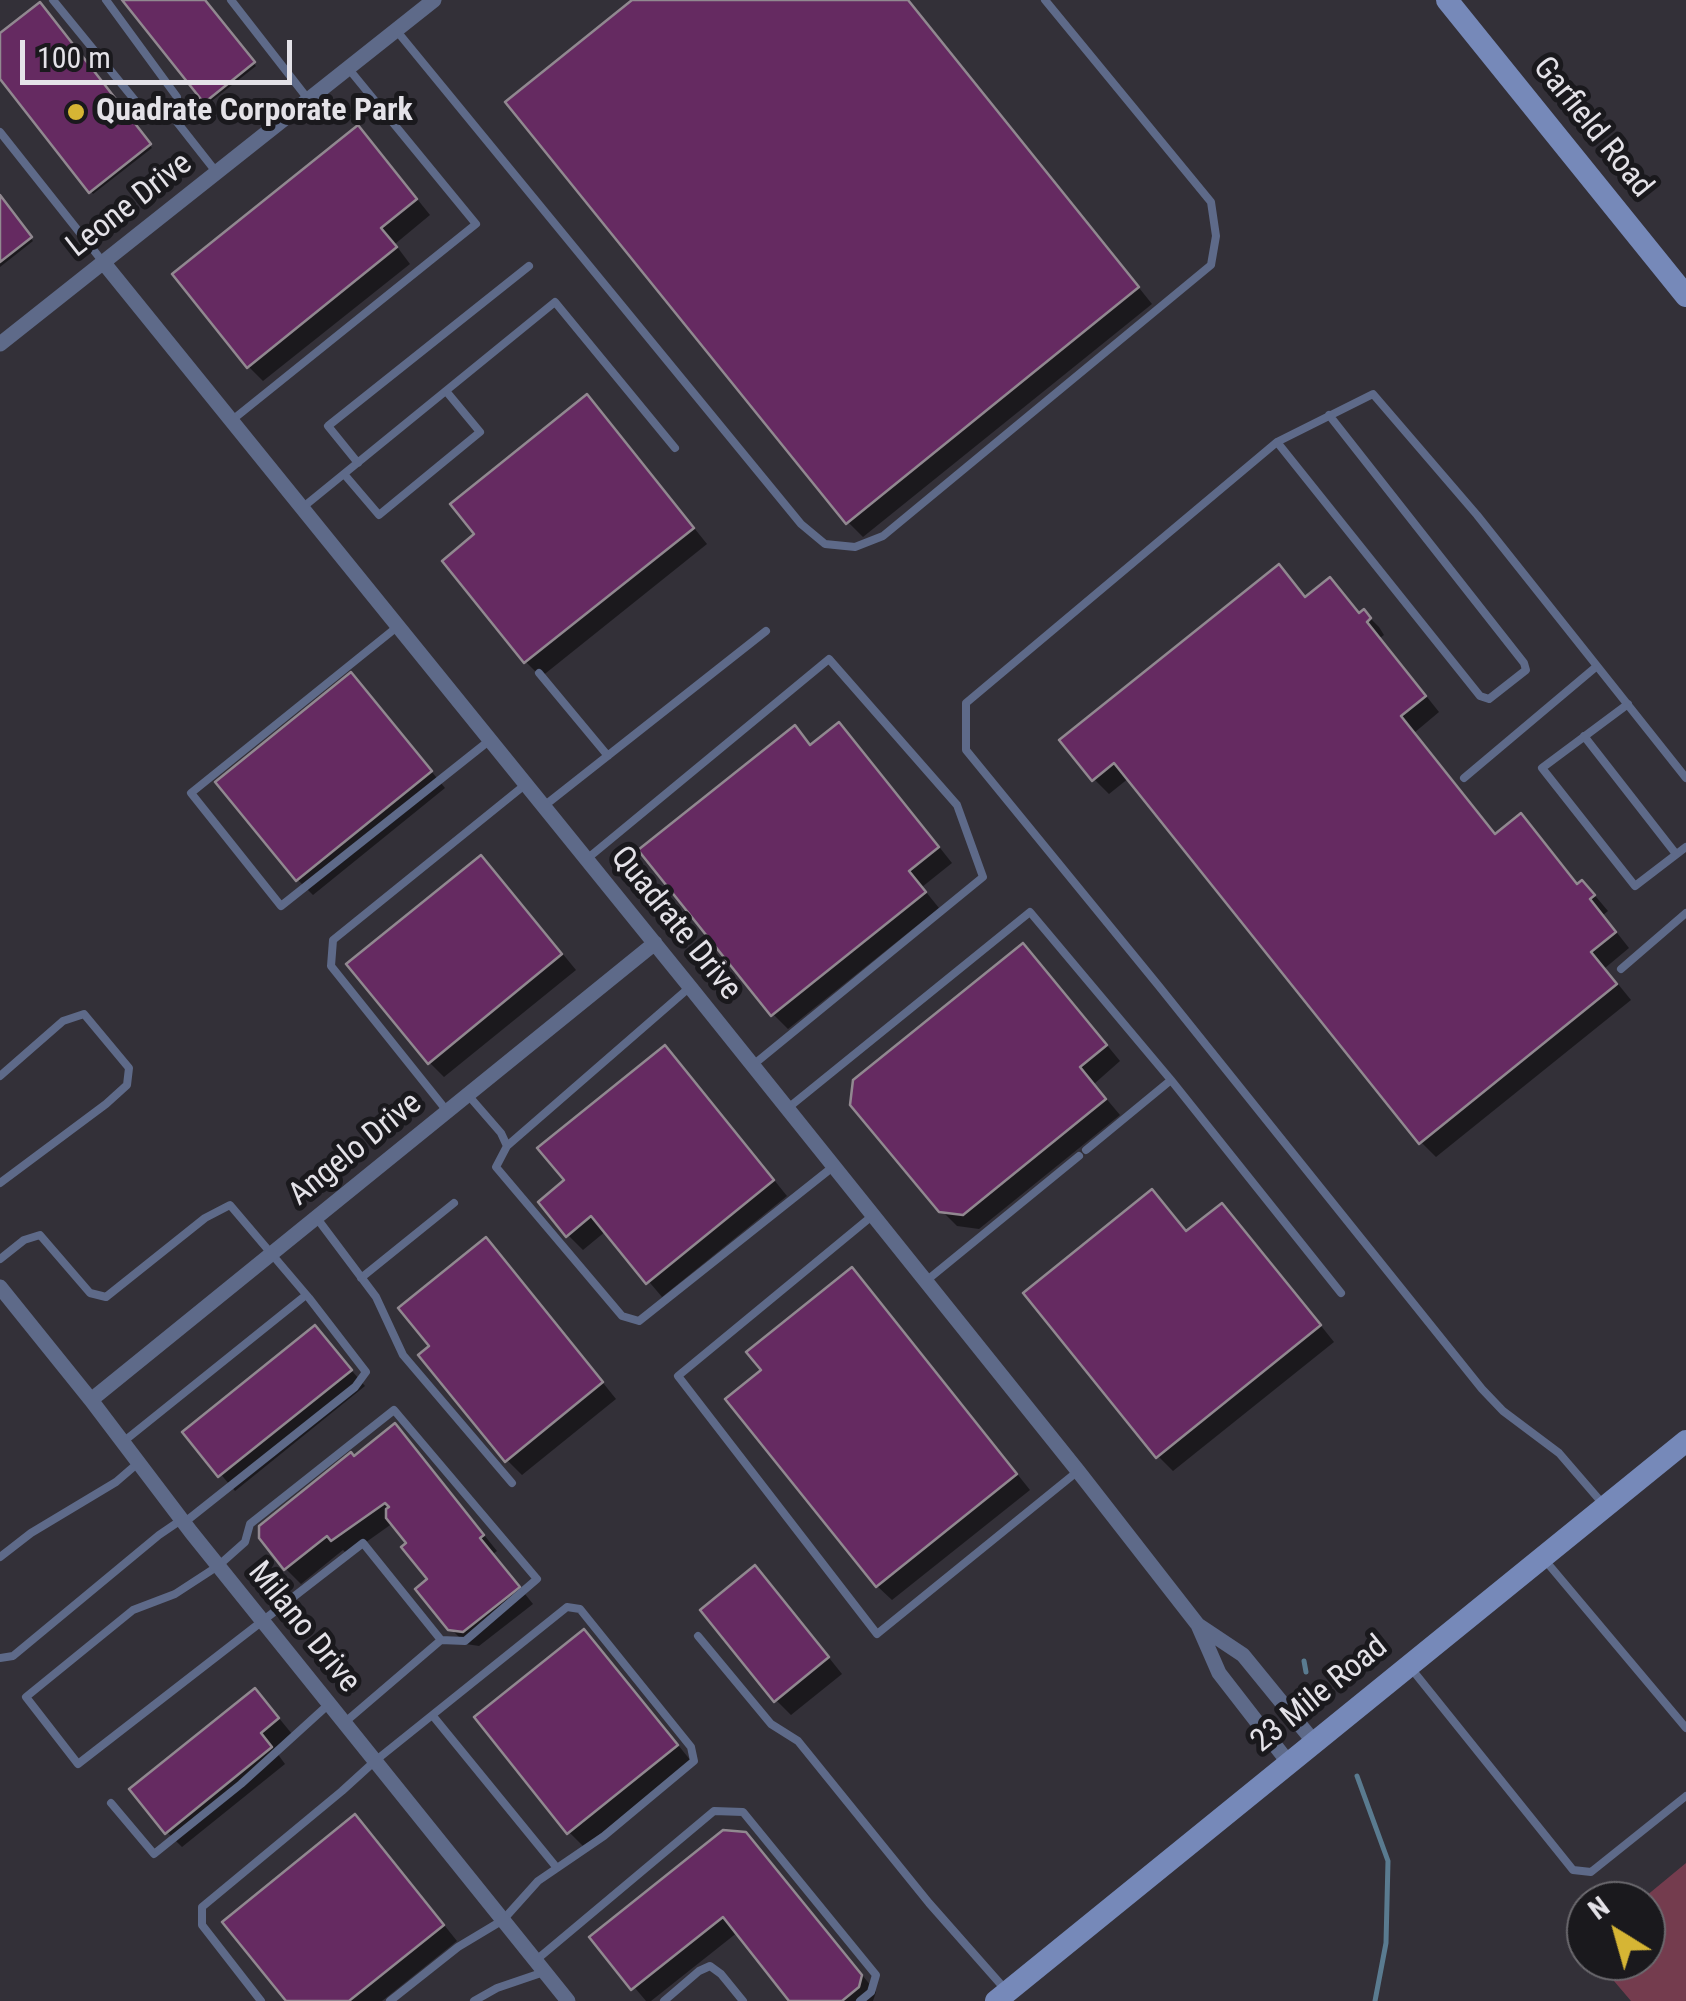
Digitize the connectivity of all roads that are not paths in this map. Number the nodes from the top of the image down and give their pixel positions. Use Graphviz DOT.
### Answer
graph roads {
  1 [pos="54,0"];
  2 [pos="106,0"];
  3 [pos="231,0"];
  4 [pos="434,0"];
  5 [pos="1046,0"];
  6 [pos="1447,0"];
  7 [pos="396,30"];
  8 [pos="348,68"];
  9 [pos="308,100"];
  10 [pos="173,117"];
  11 [pos="0,132"];
  12 [pos="217,173"];
  13 [pos="103,262"];
  14 [pos="529,266"];
  15 [pos="1686,296"];
  16 [pos="0,344"];
  17 [pos="446,391"];
  18 [pos="1329,416"];
  19 [pos="231,421"];
  20 [pos="1277,442"];
  21 [pos="674,448"];
  22 [pos="358,463"];
  23 [pos="344,474"];
  24 [pos="302,508"];
  25 [pos="398,626"];
  26 [pos="766,631"];
  27 [pos="1598,666"];
  28 [pos="539,673"];
  29 [pos="1628,704"];
  30 [pos="1584,736"];
  31 [pos="490,740"];
  32 [pos="608,756"];
  33 [pos="1464,778"];
  34 [pos="1686,778"];
  35 [pos="526,784"];
  36 [pos="544,806"];
  37 [pos="1686,847"];
  38 [pos="1676,854"];
  39 [pos="587,859"];
  40 [pos="1686,913"];
  41 [pos="655,943"];
  42 [pos="1622,969"];
  43 [pos="690,987"];
  44 [pos="753,1065"];
  45 [pos="0,1076"];
  46 [pos="1171,1080"];
  47 [pos="468,1094"];
  48 [pos="788,1108"];
  49 [pos="447,1111"];
  50 [pos="507,1146"];
  51 [pos="834,1166"];
  52 [pos="0,1184"];
  53 [pos="454,1203"];
  54 [pos="873,1215"];
  55 [pos="316,1218"];
  56 [pos="271,1254"];
  57 [pos="0,1259"];
  58 [pos="362,1278"];
  59 [pos="926,1281"];
  60 [pos="0,1287"];
  61 [pos="1341,1293"];
  62 [pos="306,1295"];
  63 [pos="91,1400"];
  64 [pos="123,1442"];
  65 [pos="1683,1448"];
  66 [pos="138,1463"];
  67 [pos="1078,1470"];
  68 [pos="512,1483"];
  69 [pos="1606,1506"];
  70 [pos="183,1521"];
  71 [pos="0,1558"];
  72 [pos="1542,1558"];
  73 [pos="218,1566"];
  74 [pos="262,1622"];
  75 [pos="1198,1625"];
  76 [pos="698,1636"];
  77 [pos="441,1640"];
  78 [pos="0,1658"];
  79 [pos="1408,1666"];
  80 [pos="329,1704"];
  81 [pos="433,1716"];
  82 [pos="344,1722"];
  83 [pos="1686,1728"];
  84 [pos="1314,1742"];
  85 [pos="375,1762"];
  86 [pos="1288,1762"];
  87 [pos="1686,1796"];
  88 [pos="111,1803"];
  89 [pos="557,1868"];
  90 [pos="503,1920"];
  91 [pos="540,1966"];
  92 [pos="1001,1996"];
  93 [pos="261,2001"];
  94 [pos="390,2001"];
  95 [pos="474,2001"];
  96 [pos="568,2001"];
  97 [pos="664,2001"];
  98 [pos="743,2001"];
  99 [pos="860,2001"];
  1 -- 10 [label="lane"];
  2 -- 10 [label="lane"];
  3 -- 9 [label="lane"];
  4 -- 7 [label="street, Leone Drive"];
  5 -- 7 [label="lane"];
  6 -- 15 [label="main road, Garfield Road"];
  7 -- 8 [label="street, Leone Drive"];
  8 -- 9 [label="street, Leone Drive"];
  8 -- 19 [label="lane"];
  9 -- 12 [label="street, Leone Drive"];
  10 -- 12 [label="lane"];
  11 -- 13 [label="lane"];
  12 -- 13 [label="street, Leone Drive"];
  13 -- 16 [label="street, Leone Drive"];
  13 -- 19 [label="street, Quadrate Drive"];
  14 -- 22 [label="lane"];
  17 -- 21 [label="lane"];
  17 -- 22 [label="lane"];
  17 -- 23 [label="lane"];
  18 -- 20 [label="lane"];
  18 -- 20 [label="lane"];
  18 -- 27 [label="lane"];
  19 -- 24 [label="street, Quadrate Drive"];
  20 -- 69 [label="lane"];
  22 -- 23 [label="lane"];
  23 -- 24 [label="lane"];
  24 -- 25 [label="street, Quadrate Drive"];
  25 -- 31 [label="street, Quadrate Drive"];
  25 -- 31 [label="lane"];
  26 -- 32 [label="lane"];
  27 -- 29 [label="lane"];
  27 -- 33 [label="lane"];
  28 -- 32 [label="lane"];
  29 -- 30 [label="lane"];
  29 -- 34 [label="lane"];
  30 -- 38 [label="lane"];
  30 -- 38 [label="lane"];
  31 -- 35 [label="street, Quadrate Drive"];
  32 -- 36 [label="lane"];
  35 -- 36 [label="street, Quadrate Drive"];
  35 -- 49 [label="lane"];
  36 -- 39 [label="street, Quadrate Drive"];
  37 -- 38 [label="lane"];
  39 -- 41 [label="street, Quadrate Drive"];
  39 -- 44 [label="lane"];
  40 -- 42 [label="lane"];
  41 -- 43 [label="street, Quadrate Drive"];
  41 -- 47 [label="street, Angelo Drive"];
  43 -- 44 [label="street, Quadrate Drive"];
  43 -- 50 [label="lane"];
  44 -- 48 [label="street, Quadrate Drive"];
  45 -- 52 [label="lane"];
  46 -- 48 [label="lane"];
  46 -- 59 [label="lane"];
  46 -- 61 [label="lane"];
  47 -- 49 [label="street, Angelo Drive"];
  47 -- 50 [label="lane"];
  48 -- 51 [label="street, Quadrate Drive"];
  49 -- 55 [label="street, Angelo Drive"];
  50 -- 51 [label="lane"];
  51 -- 54 [label="street, Quadrate Drive"];
  53 -- 58 [label="lane"];
  54 -- 59 [label="street, Quadrate Drive"];
  54 -- 67 [label="lane"];
  55 -- 56 [label="street, Angelo Drive"];
  55 -- 58 [label="lane"];
  56 -- 57 [label="lane"];
  56 -- 62 [label="lane"];
  56 -- 63 [label="street, Angelo Drive"];
  58 -- 68 [label="lane"];
  59 -- 67 [label="street, Quadrate Drive"];
  60 -- 63 [label="street, Milano Drive"];
  62 -- 64 [label="lane"];
  62 -- 70 [label="lane"];
  63 -- 64 [label="street, Milano Drive"];
  64 -- 66 [label="street, Milano Drive"];
  65 -- 69 [label="main road, 23 Mile Road"];
  66 -- 70 [label="street, Milano Drive"];
  66 -- 71 [label="lane"];
  67 -- 75 [label="street, Quadrate Drive"];
  69 -- 72 [label="main road, 23 Mile Road"];
  70 -- 73 [label="street, Milano Drive"];
  70 -- 78 [label="lane"];
  72 -- 79 [label="main road, 23 Mile Road"];
  72 -- 83 [label="lane"];
  73 -- 74 [label="street, Milano Drive"];
  73 -- 74 [label="lane"];
  73 -- 77 [label="lane"];
  74 -- 77 [label="lane"];
  74 -- 80 [label="street, Milano Drive"];
  75 -- 84 [label="street, Quadrate Drive"];
  75 -- 86 [label="street, Quadrate Drive"];
  76 -- 92 [label="lane"];
  77 -- 82 [label="lane"];
  79 -- 84 [label="main road, 23 Mile Road"];
  79 -- 87 [label="lane"];
  80 -- 82 [label="street, Milano Drive"];
  80 -- 88 [label="lane"];
  81 -- 85 [label="lane"];
  81 -- 89 [label="lane"];
  81 -- 89 [label="lane"];
  82 -- 85 [label="street, Milano Drive"];
  84 -- 86 [label="main road, 23 Mile Road"];
  85 -- 90 [label="street, Milano Drive"];
  85 -- 93 [label="lane"];
  86 -- 92 [label="main road, 23 Mile Road"];
  89 -- 90 [label="lane"];
  90 -- 91 [label="street, Milano Drive"];
  90 -- 94 [label="lane"];
  91 -- 95 [label="lane"];
  91 -- 96 [label="street, Milano Drive"];
  91 -- 99 [label="lane"];
  97 -- 98 [label="lane"];
}
